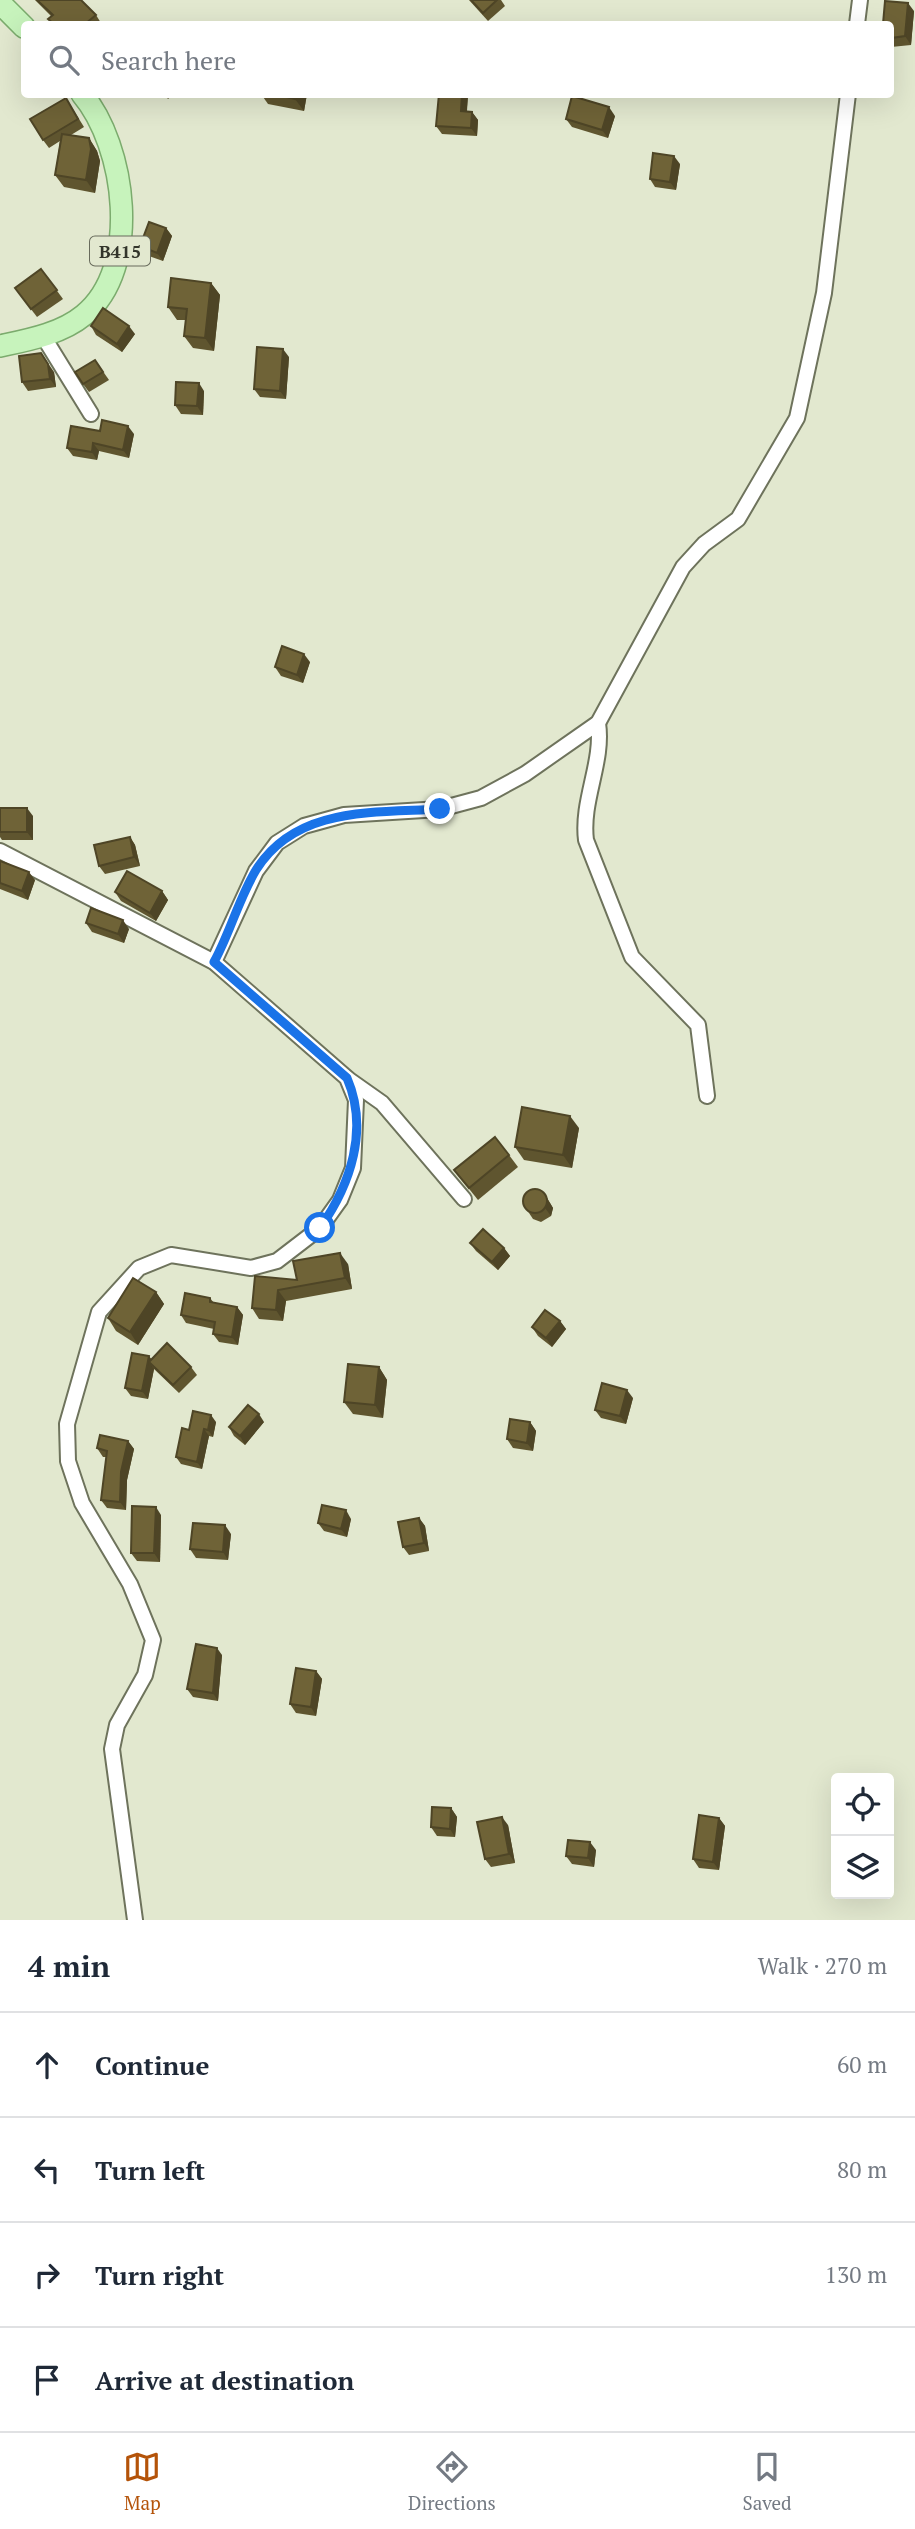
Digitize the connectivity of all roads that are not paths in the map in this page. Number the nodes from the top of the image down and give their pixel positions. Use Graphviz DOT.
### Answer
graph roads {
  1 [pos="860,0"];
  2 [pos="0,3"];
  3 [pos="857,21"];
  4 [pos="21,24"];
  5 [pos="85,98"];
  6 [pos="848,98"];
  7 [pos="43,337"];
  8 [pos="0,346"];
  9 [pos="91,414"];
  10 [pos="598,723"];
  11 [pos="0,850"];
  12 [pos="214,962"];
  13 [pos="347,1078"];
  14 [pos="707,1096"];
  15 [pos="464,1199"];
  16 [pos="135,1920"];
  1 -- 3 [label="street"];
  2 -- 4 [label="main road"];
  5 -- 7 [label="main road, B415"];
  6 -- 10 [label="street"];
  7 -- 8 [label="main road, B415"];
  7 -- 9 [label="street"];
  10 -- 12 [label="street"];
  10 -- 14 [label="street"];
  11 -- 12 [label="street"];
  12 -- 13 [label="street"];
  13 -- 15 [label="street"];
  13 -- 16 [label="street"];
}
